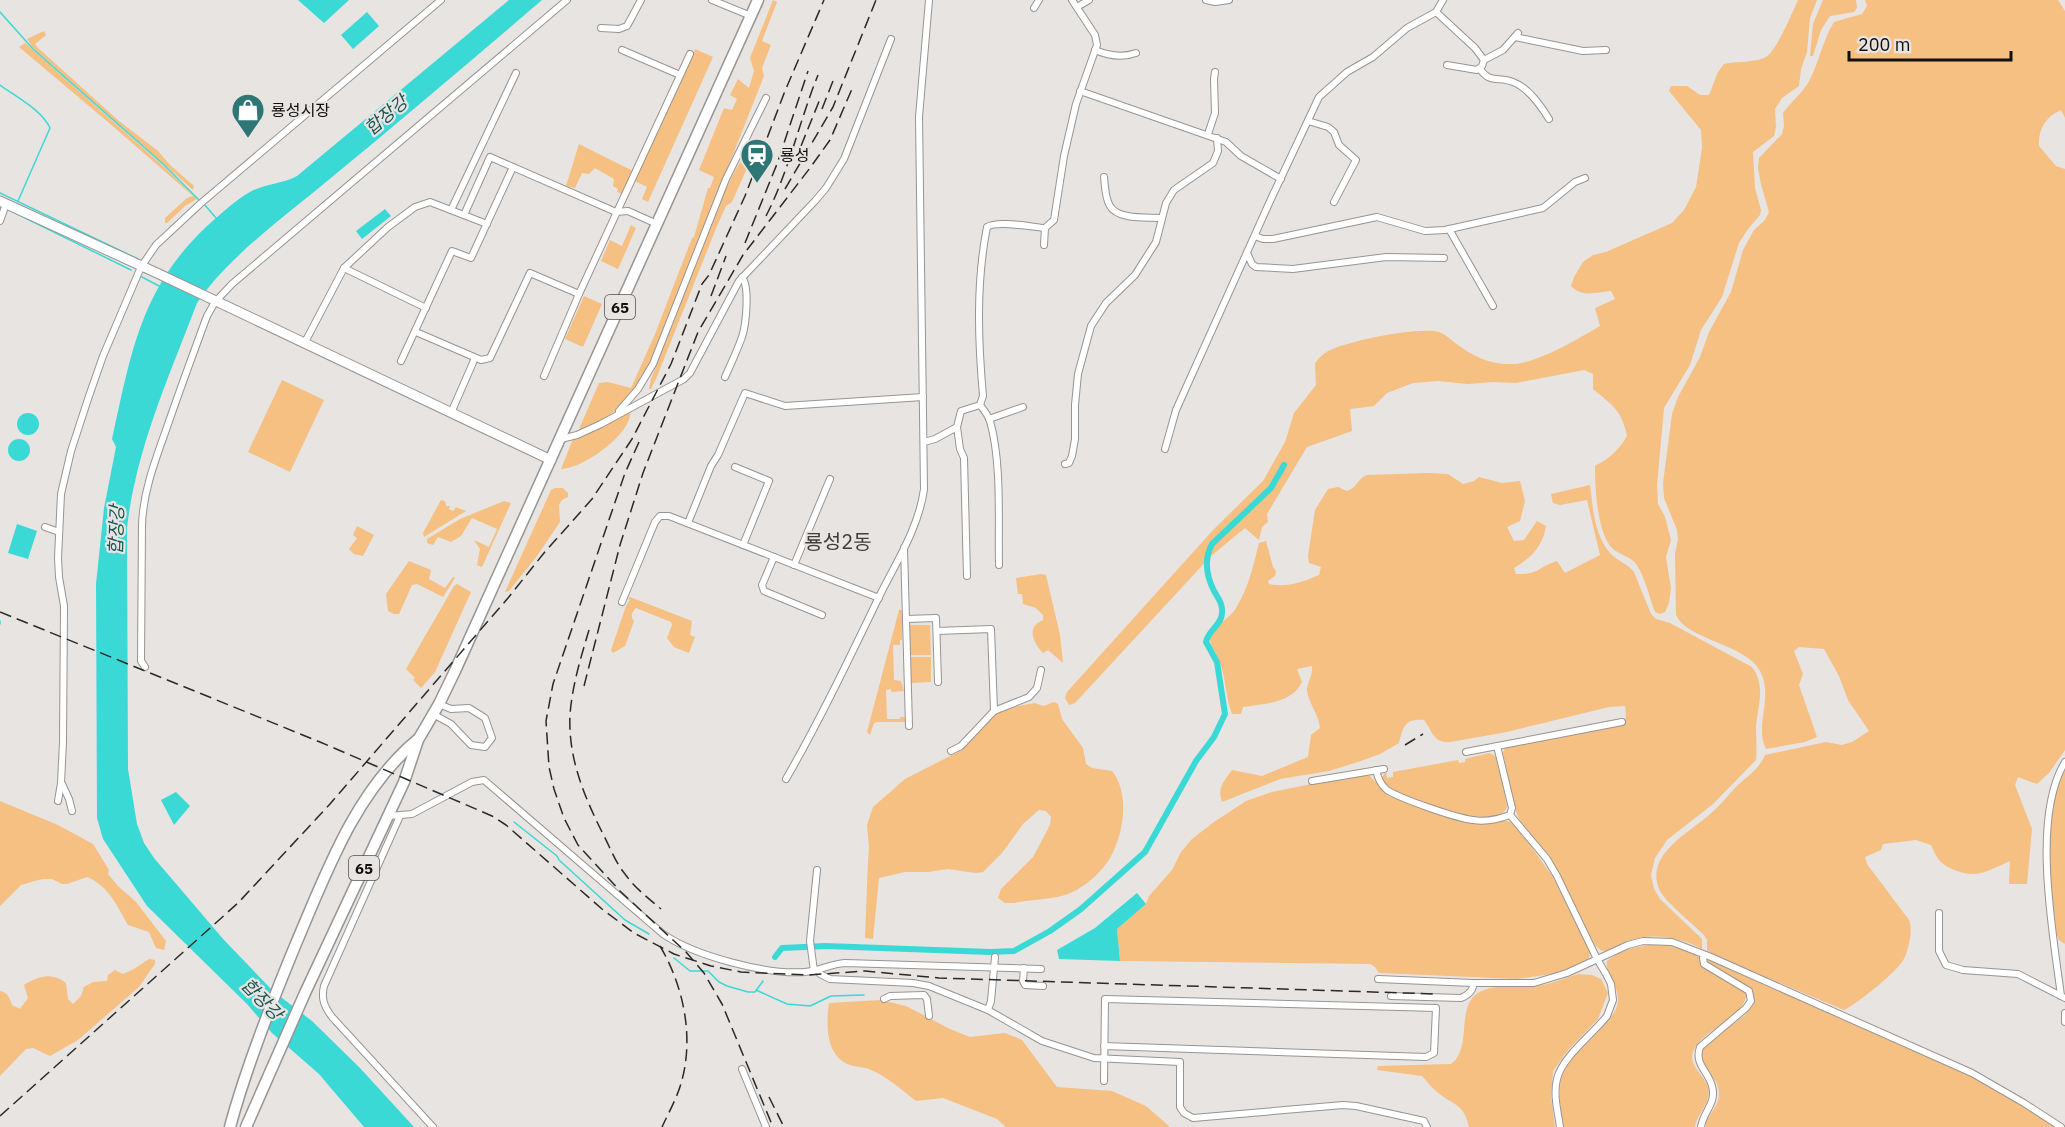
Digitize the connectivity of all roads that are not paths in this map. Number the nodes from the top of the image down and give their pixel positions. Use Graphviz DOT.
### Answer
graph roads {
  1 [pos="441,0"];
  2 [pos="567,0"];
  3 [pos="641,0"];
  4 [pos="712,0"];
  5 [pos="758,0"];
  6 [pos="929,0"];
  7 [pos="1040,0"];
  8 [pos="1072,0"];
  9 [pos="1089,0"];
  10 [pos="1206,0"];
  11 [pos="1229,0"];
  12 [pos="1443,0"];
  13 [pos="1077,7"];
  14 [pos="1034,8"];
  15 [pos="1436,12"];
  16 [pos="751,16"];
  17 [pos="601,28"];
  18 [pos="891,39"];
  19 [pos="622,50"];
  20 [pos="1095,50"];
  21 [pos="1606,50"];
  22 [pos="1136,53"];
  23 [pos="690,54"];
  24 [pos="1484,60"];
  25 [pos="1447,65"];
  26 [pos="1480,69"];
  27 [pos="1215,72"];
  28 [pos="516,73"];
  29 [pos="680,75"];
  30 [pos="1080,91"];
  31 [pos="766,98"];
  32 [pos="1549,119"];
  33 [pos="1308,121"];
  34 [pos="1208,134"];
  35 [pos="1217,138"];
  36 [pos="479,152"];
  37 [pos="490,157"];
  38 [pos="513,167"];
  39 [pos="1104,177"];
  40 [pos="1585,178"];
  41 [pos="1281,179"];
  42 [pos="912,190"];
  43 [pos="920,190"];
  44 [pos="1334,202"];
  45 [pos="3,203"];
  46 [pos="451,210"];
  47 [pos="616,212"];
  48 [pos="464,215"];
  49 [pos="1161,218"];
  50 [pos="0,221"];
  51 [pos="487,224"];
  52 [pos="657,224"];
  53 [pos="1045,228"];
  54 [pos="1449,229"];
  55 [pos="1255,237"];
  56 [pos="1044,244"];
  57 [pos="1247,253"];
  58 [pos="1444,258"];
  59 [pos="141,267"];
  60 [pos="344,268"];
  61 [pos="742,277"];
  62 [pos="579,294"];
  63 [pos="213,301"];
  64 [pos="1493,306"];
  65 [pos="426,308"];
  66 [pos="416,332"];
  67 [pos="304,344"];
  68 [pos="475,358"];
  69 [pos="402,361"];
  70 [pos="544,376"];
  71 [pos="725,377"];
  72 [pos="923,397"];
  73 [pos="980,405"];
  74 [pos="1023,407"];
  75 [pos="451,413"];
  76 [pos="617,414"];
  77 [pos="989,419"];
  78 [pos="957,427"];
  79 [pos="561,439"];
  80 [pos="924,442"];
  81 [pos="1165,449"];
  82 [pos="551,460"];
  83 [pos="1065,464"];
  84 [pos="735,467"];
  85 [pos="830,479"];
  86 [pos="688,523"];
  87 [pos="45,527"];
  88 [pos="59,531"];
  89 [pos="743,545"];
  90 [pos="904,548"];
  91 [pos="774,557"];
  92 [pos="794,565"];
  93 [pos="999,565"];
  94 [pos="967,576"];
  95 [pos="879,598"];
  96 [pos="622,602"];
  97 [pos="822,615"];
  98 [pos="906,619"];
  99 [pos="937,631"];
  100 [pos="145,666"];
  101 [pos="1041,670"];
  102 [pos="938,682"];
  103 [pos="439,704"];
  104 [pos="994,711"];
  105 [pos="433,714"];
  106 [pos="1622,722"];
  107 [pos="909,726"];
  108 [pos="418,740"];
  109 [pos="1497,746"];
  110 [pos="951,751"];
  111 [pos="1466,752"];
  112 [pos="2065,762"];
  113 [pos="1384,769"];
  114 [pos="1376,770"];
  115 [pos="786,779"];
  116 [pos="1312,782"];
  117 [pos="61,783"];
  118 [pos="58,801"];
  119 [pos="72,811"];
  120 [pos="1510,815"];
  121 [pos="394,816"];
  122 [pos="817,870"];
  123 [pos="1939,913"];
  124 [pos="995,957"];
  125 [pos="1702,958"];
  126 [pos="1597,959"];
  127 [pos="994,967"];
  128 [pos="1024,968"];
  129 [pos="1041,969"];
  130 [pos="817,971"];
  131 [pos="1378,979"];
  132 [pos="1473,983"];
  133 [pos="927,986"];
  134 [pos="1043,986"];
  135 [pos="924,995"];
  136 [pos="1391,996"];
  137 [pos="2063,997"];
  138 [pos="884,999"];
  139 [pos="988,1010"];
  140 [pos="2065,1013"];
  141 [pos="929,1016"];
  142 [pos="2065,1022"];
  143 [pos="1104,1046"];
  144 [pos="1143,1047"];
  145 [pos="1181,1048"];
  146 [pos="1104,1060"];
  147 [pos="1143,1061"];
  148 [pos="1180,1062"];
  149 [pos="742,1069"];
  150 [pos="1104,1081"];
  151 [pos="230,1127"];
  152 [pos="246,1127"];
  153 [pos="433,1127"];
  154 [pos="766,1127"];
  155 [pos="1427,1127"];
  156 [pos="1560,1127"];
  157 [pos="1701,1127"];
  158 [pos="2061,1127"];
  1 -- 59 [label="street"];
  2 -- 63 [label="street"];
  3 -- 17 [label="street"];
  4 -- 16 [label="street"];
  5 -- 16 [label="main road, 65"];
  6 -- 43 [label="street"];
  7 -- 14 [label="street"];
  8 -- 13 [label="street"];
  9 -- 13 [label="street"];
  10 -- 11 [label="street"];
  12 -- 15 [label="street"];
  13 -- 20 [label="street"];
  15 -- 24 [label="street"];
  15 -- 33 [label="street"];
  16 -- 52 [label="main road, 65"];
  18 -- 61 [label="street"];
  19 -- 29 [label="street"];
  20 -- 22 [label="street"];
  20 -- 30 [label="street"];
  21 -- 24 [label="street"];
  23 -- 29 [label="street"];
  24 -- 26 [label="street"];
  25 -- 26 [label="street"];
  26 -- 32 [label="street"];
  27 -- 34 [label="street"];
  28 -- 36 [label="street"];
  29 -- 47 [label="street"];
  30 -- 34 [label="street"];
  30 -- 53 [label="street"];
  31 -- 76 [label="street"];
  33 -- 41 [label="street"];
  33 -- 44 [label="street"];
  34 -- 35 [label="street"];
  35 -- 41 [label="street"];
  35 -- 49 [label="street"];
  36 -- 37 [label="street"];
  36 -- 46 [label="street"];
  37 -- 38 [label="street"];
  37 -- 48 [label="street"];
  38 -- 47 [label="street"];
  38 -- 51 [label="street"];
  39 -- 49 [label="street"];
  40 -- 54 [label="street"];
  41 -- 55 [label="street"];
  42 -- 43 [label="street"];
  43 -- 72 [label="street"];
  45 -- 50 [label="street"];
  45 -- 59 [label="street"];
  46 -- 48 [label="street"];
  46 -- 60 [label="street"];
  47 -- 52 [label="street"];
  47 -- 62 [label="street"];
  48 -- 51 [label="street"];
  49 -- 83 [label="street"];
  51 -- 65 [label="street"];
  52 -- 79 [label="main road, 65"];
  53 -- 56 [label="street"];
  53 -- 73 [label="street"];
  54 -- 55 [label="street"];
  54 -- 64 [label="street"];
  55 -- 57 [label="street"];
  57 -- 58 [label="street"];
  57 -- 81 [label="street"];
  59 -- 63 [label="street"];
  59 -- 88 [label="street"];
  60 -- 65 [label="street"];
  60 -- 67 [label="street"];
  61 -- 71 [label="street"];
  61 -- 76 [label="street"];
  62 -- 68 [label="street"];
  62 -- 70 [label="street"];
  63 -- 67 [label="street"];
  63 -- 100 [label="street"];
  65 -- 66 [label="street"];
  66 -- 68 [label="street"];
  66 -- 69 [label="street"];
  67 -- 75 [label="street"];
  68 -- 75 [label="street"];
  72 -- 80 [label="street"];
  72 -- 86 [label="street"];
  73 -- 77 [label="street"];
  73 -- 78 [label="street"];
  74 -- 77 [label="street"];
  75 -- 82 [label="street"];
  76 -- 79 [label="street"];
  77 -- 93 [label="street"];
  78 -- 80 [label="street"];
  78 -- 94 [label="street"];
  79 -- 82 [label="main road, 65"];
  80 -- 90 [label="street"];
  82 -- 103 [label="main road, 65"];
  84 -- 89 [label="street"];
  85 -- 92 [label="street"];
  86 -- 89 [label="street"];
  86 -- 96 [label="street"];
  87 -- 88 [label="street"];
  88 -- 117 [label="street"];
  89 -- 91 [label="street"];
  90 -- 95 [label="street"];
  90 -- 98 [label="street"];
  91 -- 92 [label="street"];
  91 -- 97 [label="street"];
  92 -- 95 [label="street"];
  95 -- 115 [label="street"];
  98 -- 99 [label="street"];
  98 -- 107 [label="street"];
  99 -- 102 [label="street"];
  99 -- 104 [label="street"];
  101 -- 104 [label="street"];
  103 -- 105 [label="main road, 65"];
  103 -- 105 [label="street"];
  104 -- 110 [label="street"];
  105 -- 108 [label="main road, 65"];
  106 -- 109 [label="street"];
  108 -- 121 [label="main road, 65"];
  108 -- 151 [label="main road, 65"];
  109 -- 111 [label="street"];
  109 -- 120 [label="street"];
  112 -- 137 [label="street"];
  113 -- 114 [label="street"];
  114 -- 116 [label="street"];
  114 -- 120 [label="street"];
  117 -- 118 [label="street"];
  117 -- 119 [label="street"];
  120 -- 126 [label="street"];
  121 -- 130 [label="street"];
  121 -- 152 [label="main road, 65"];
  121 -- 153 [label="street"];
  122 -- 130 [label="street"];
  123 -- 137 [label="street"];
  124 -- 127 [label="street"];
  125 -- 157 [label="street"];
  126 -- 132 [label="street"];
  126 -- 156 [label="street"];
  126 -- 158 [label="street"];
  127 -- 128 [label="street"];
  127 -- 130 [label="street"];
  127 -- 139 [label="street"];
  128 -- 129 [label="street"];
  128 -- 134 [label="street"];
  130 -- 133 [label="street"];
  131 -- 132 [label="street"];
  132 -- 136 [label="street"];
  133 -- 135 [label="street"];
  133 -- 139 [label="street"];
  135 -- 138 [label="street"];
  135 -- 141 [label="street"];
  139 -- 146 [label="street"];
  140 -- 142 [label="street"];
  143 -- 144 [label="street"];
  143 -- 145 [label="street"];
  143 -- 146 [label="street"];
  144 -- 145 [label="street"];
  144 -- 147 [label="street"];
  145 -- 148 [label="street"];
  146 -- 147 [label="street"];
  146 -- 150 [label="street"];
  147 -- 148 [label="street"];
  148 -- 155 [label="street"];
  149 -- 154 [label="street"];
}
